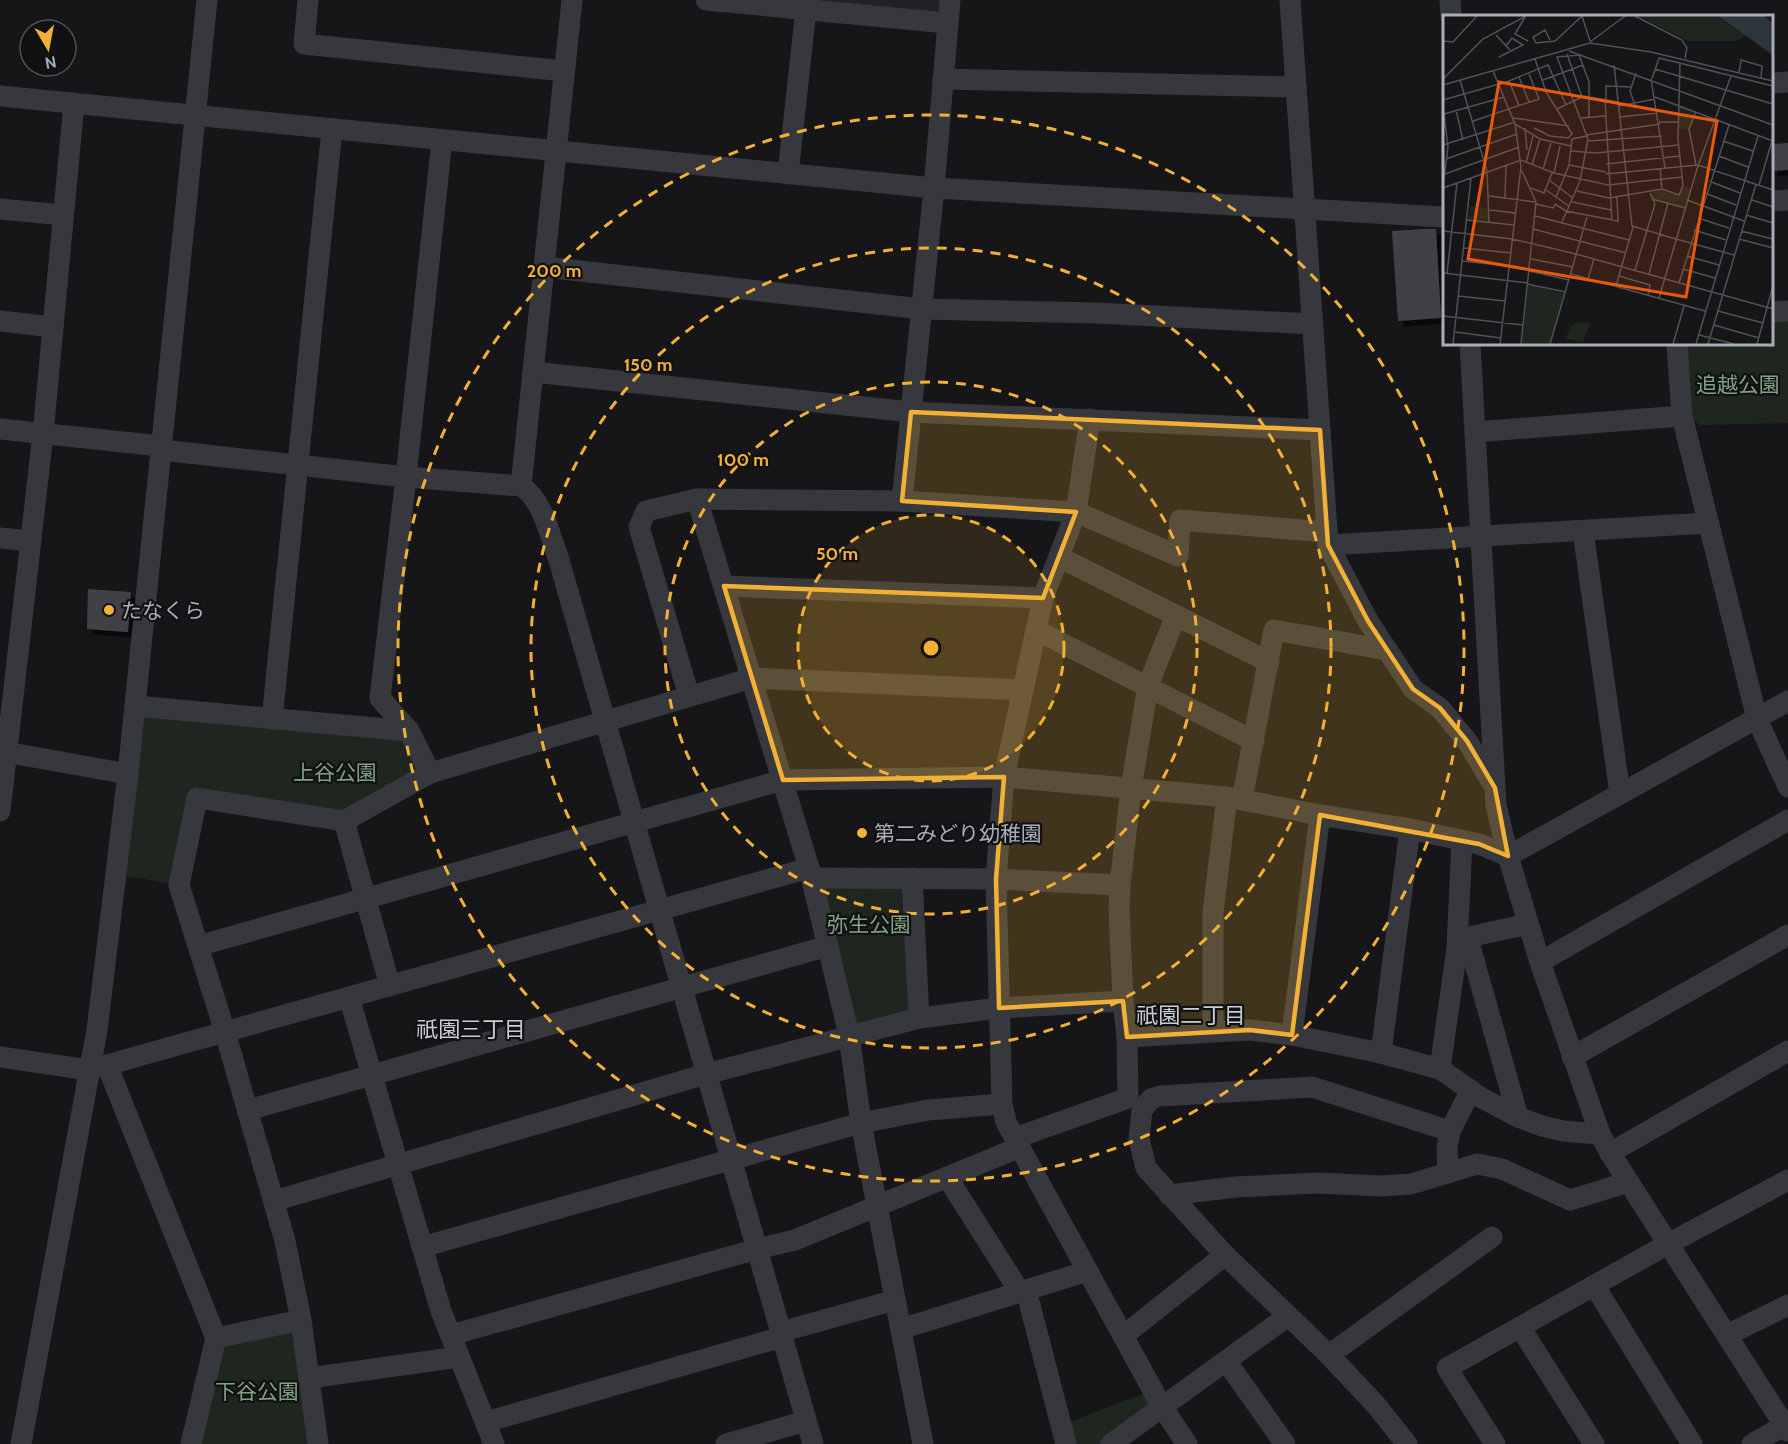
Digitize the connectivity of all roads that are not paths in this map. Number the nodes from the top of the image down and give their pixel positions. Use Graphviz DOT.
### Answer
graph roads {
  1 [pos="207,0"];
  2 [pos="308,0"];
  3 [pos="572,0"];
  4 [pos="706,0"];
  5 [pos="950,0"];
  6 [pos="1290,0"];
  7 [pos="1450,0"];
  8 [pos="806,9"];
  9 [pos="1451,15"];
  10 [pos="947,23"];
  11 [pos="564,70"];
  12 [pos="943,78"];
  13 [pos="1788,82"];
  14 [pos="1773,83"];
  15 [pos="1296,87"];
  16 [pos="0,96"];
  17 [pos="74,103"];
  18 [pos="195,115"];
  19 [pos="332,129"];
  20 [pos="442,140"];
  21 [pos="556,151"];
  22 [pos="788,174"];
  23 [pos="934,188"];
  24 [pos="1788,200"];
  25 [pos="1773,201"];
  26 [pos="0,208"];
  27 [pos="1305,210"];
  28 [pos="63,215"];
  29 [pos="1443,218"];
  30 [pos="544,267"];
  31 [pos="922,309"];
  32 [pos="1788,311"];
  33 [pos="1773,312"];
  34 [pos="0,321"];
  35 [pos="1313,324"];
  36 [pos="53,327"];
  37 [pos="1470,345"];
  38 [pos="1677,345"];
  39 [pos="533,372"];
  40 [pos="911,411"];
  41 [pos="1682,416"];
  42 [pos="1090,419"];
  43 [pos="0,429"];
  44 [pos="1320,430"];
  45 [pos="1475,432"];
  46 [pos="43,434"];
  47 [pos="161,448"];
  48 [pos="298,465"];
  49 [pos="406,477"];
  50 [pos="521,486"];
  51 [pos="697,499"];
  52 [pos="902,501"];
  53 [pos="1076,512"];
  54 [pos="1708,523"];
  55 [pos="1583,531"];
  56 [pos="0,538"];
  57 [pos="1481,538"];
  58 [pos="1328,539"];
  59 [pos="31,541"];
  60 [pos="1059,557"];
  61 [pos="724,586"];
  62 [pos="1043,598"];
  63 [pos="1176,615"];
  64 [pos="1036,630"];
  65 [pos="10,639"];
  66 [pos="1388,651"];
  67 [pos="1269,662"];
  68 [pos="752,678"];
  69 [pos="1148,686"];
  70 [pos="1022,690"];
  71 [pos="689,696"];
  72 [pos="380,698"];
  73 [pos="1788,701"];
  74 [pos="135,706"];
  75 [pos="273,719"];
  76 [pos="1757,719"];
  77 [pos="604,720"];
  78 [pos="375,728"];
  79 [pos="409,731"];
  80 [pos="1254,741"];
  81 [pos="4,752"];
  82 [pos="430,773"];
  83 [pos="128,774"];
  84 [pos="1004,777"];
  85 [pos="783,780"];
  86 [pos="1788,787"];
  87 [pos="1131,788"];
  88 [pos="1495,788"];
  89 [pos="1620,794"];
  90 [pos="1234,798"];
  91 [pos="0,810"];
  92 [pos="1320,815"];
  93 [pos="1788,820"];
  94 [pos="344,821"];
  95 [pos="633,822"];
  96 [pos="1410,829"];
  97 [pos="1462,840"];
  98 [pos="1508,856"];
  99 [pos="810,873"];
  100 [pos="912,878"];
  101 [pos="996,879"];
  102 [pos="1120,885"];
  103 [pos="365,898"];
  104 [pos="659,910"];
  105 [pos="1528,924"];
  106 [pos="1788,935"];
  107 [pos="1463,943"];
  108 [pos="198,946"];
  109 [pos="828,946"];
  110 [pos="1539,962"];
  111 [pos="390,986"];
  112 [pos="681,987"];
  113 [pos="349,997"];
  114 [pos="1123,1001"];
  115 [pos="999,1008"];
  116 [pos="919,1018"];
  117 [pos="1213,1031"];
  118 [pos="225,1032"];
  119 [pos="849,1035"];
  120 [pos="1292,1035"];
  121 [pos="1127,1037"];
  122 [pos="1788,1051"];
  123 [pos="1381,1053"];
  124 [pos="0,1057"];
  125 [pos="1572,1057"];
  126 [pos="98,1068"];
  127 [pos="1440,1068"];
  128 [pos="706,1074"];
  129 [pos="372,1075"];
  130 [pos="1471,1090"];
  131 [pos="1002,1104"];
  132 [pos="248,1110"];
  133 [pos="1518,1117"];
  134 [pos="861,1124"];
  135 [pos="1450,1131"];
  136 [pos="1600,1134"];
  137 [pos="1018,1143"];
  138 [pos="1610,1153"];
  139 [pos="731,1160"];
  140 [pos="398,1164"];
  141 [pos="1448,1173"];
  142 [pos="947,1177"];
  143 [pos="1788,1180"];
  144 [pos="1629,1182"];
  145 [pos="1169,1196"];
  146 [pos="274,1201"];
  147 [pos="878,1208"];
  148 [pos="1492,1237"];
  149 [pos="1668,1244"];
  150 [pos="422,1247"];
  151 [pos="757,1249"];
  152 [pos="1225,1255"];
  153 [pos="1088,1271"];
  154 [pos="1594,1285"];
  155 [pos="1023,1291"];
  156 [pos="895,1300"];
  157 [pos="1788,1305"];
  158 [pos="1288,1316"];
  159 [pos="301,1320"];
  160 [pos="1520,1327"];
  161 [pos="901,1329"];
  162 [pos="451,1335"];
  163 [pos="781,1335"];
  164 [pos="1726,1335"];
  165 [pos="1123,1336"];
  166 [pos="216,1338"];
  167 [pos="1329,1355"];
  168 [pos="459,1357"];
  169 [pos="1226,1361"];
  170 [pos="309,1378"];
  171 [pos="1162,1407"];
  172 [pos="806,1421"];
  173 [pos="486,1422"];
  174 [pos="1787,1429"];
  175 [pos="21,1444"];
  176 [pos="191,1444"];
  177 [pos="318,1444"];
  178 [pos="494,1444"];
  179 [pos="726,1444"];
  180 [pos="813,1444"];
  181 [pos="923,1444"];
  182 [pos="1066,1444"];
  183 [pos="1112,1444"];
  184 [pos="1187,1444"];
  185 [pos="1285,1444"];
  186 [pos="1407,1444"];
  187 [pos="1495,1444"];
  188 [pos="1594,1444"];
  189 [pos="1692,1444"];
  190 [pos="1752,1444"];
  1 -- 18 [label="street"];
  2 -- 11 [label="street"];
  3 -- 11 [label="street"];
  4 -- 8 [label="street"];
  5 -- 10 [label="street"];
  6 -- 15 [label="street"];
  7 -- 9 [label="street"];
  8 -- 10 [label="street"];
  8 -- 22 [label="street"];
  10 -- 12 [label="street"];
  11 -- 21 [label="street"];
  12 -- 15 [label="street"];
  12 -- 23 [label="street"];
  13 -- 14 [label="street"];
  15 -- 27 [label="street"];
  16 -- 17 [label="street"];
  17 -- 18 [label="street"];
  17 -- 28 [label="street"];
  18 -- 19 [label="street"];
  18 -- 47 [label="street"];
  19 -- 20 [label="street"];
  19 -- 48 [label="street"];
  20 -- 21 [label="street"];
  20 -- 49 [label="street"];
  21 -- 22 [label="street"];
  21 -- 30 [label="street"];
  22 -- 23 [label="street"];
  23 -- 27 [label="street"];
  23 -- 31 [label="street"];
  24 -- 25 [label="street"];
  26 -- 28 [label="street"];
  27 -- 29 [label="street"];
  27 -- 35 [label="street"];
  28 -- 36 [label="street"];
  30 -- 31 [label="street"];
  30 -- 39 [label="street"];
  31 -- 35 [label="street"];
  31 -- 40 [label="street"];
  32 -- 33 [label="street"];
  34 -- 36 [label="street"];
  35 -- 44 [label="street"];
  36 -- 46 [label="street"];
  37 -- 45 [label="street"];
  38 -- 41 [label="street"];
  39 -- 40 [label="street"];
  39 -- 50 [label="street"];
  40 -- 42 [label="street"];
  40 -- 52 [label="street"];
  41 -- 45 [label="street"];
  41 -- 54 [label="street"];
  42 -- 44 [label="street"];
  42 -- 53 [label="street"];
  43 -- 46 [label="street"];
  44 -- 58 [label="street"];
  45 -- 57 [label="street"];
  46 -- 47 [label="street"];
  46 -- 59 [label="street"];
  47 -- 48 [label="street"];
  47 -- 74 [label="street"];
  48 -- 49 [label="street"];
  48 -- 75 [label="street"];
  49 -- 50 [label="street"];
  49 -- 72 [label="street"];
  50 -- 77 [label="street"];
  51 -- 52 [label="street"];
  51 -- 61 [label="street"];
  51 -- 71 [label="street"];
  52 -- 53 [label="street"];
  53 -- 58 [label="street"];
  53 -- 60 [label="street"];
  54 -- 55 [label="street"];
  54 -- 76 [label="street"];
  55 -- 57 [label="street"];
  55 -- 89 [label="street"];
  56 -- 59 [label="street"];
  57 -- 58 [label="street"];
  57 -- 88 [label="street"];
  58 -- 66 [label="street"];
  59 -- 65 [label="street"];
  60 -- 62 [label="street"];
  60 -- 63 [label="street"];
  61 -- 62 [label="street"];
  61 -- 68 [label="street"];
  62 -- 64 [label="street"];
  63 -- 67 [label="street"];
  63 -- 69 [label="street"];
  64 -- 69 [label="street"];
  64 -- 70 [label="street"];
  65 -- 81 [label="street"];
  66 -- 67 [label="street"];
  66 -- 88 [label="street"];
  67 -- 80 [label="street"];
  68 -- 70 [label="street"];
  68 -- 71 [label="street"];
  68 -- 85 [label="street"];
  69 -- 80 [label="street"];
  69 -- 87 [label="street"];
  70 -- 84 [label="street"];
  71 -- 77 [label="street"];
  72 -- 78 [label="street"];
  72 -- 79 [label="street"];
  73 -- 76 [label="street"];
  74 -- 75 [label="street"];
  74 -- 83 [label="street"];
  75 -- 78 [label="street"];
  76 -- 86 [label="street"];
  76 -- 89 [label="street"];
  77 -- 82 [label="street"];
  77 -- 95 [label="street"];
  78 -- 79 [label="street"];
  79 -- 82 [label="street"];
  80 -- 90 [label="street"];
  81 -- 83 [label="street"];
  81 -- 91 [label="street"];
  82 -- 94 [label="street"];
  83 -- 126 [label="street"];
  84 -- 85 [label="street"];
  84 -- 87 [label="street"];
  84 -- 101 [label="street"];
  85 -- 95 [label="street"];
  85 -- 99 [label="street"];
  87 -- 90 [label="street"];
  87 -- 102 [label="street"];
  88 -- 98 [label="street"];
  89 -- 98 [label="street"];
  90 -- 92 [label="street"];
  90 -- 117 [label="street"];
  92 -- 96 [label="street"];
  92 -- 120 [label="street"];
  93 -- 110 [label="street"];
  94 -- 103 [label="street"];
  94 -- 108 [label="street"];
  95 -- 103 [label="street"];
  95 -- 104 [label="street"];
  96 -- 97 [label="street"];
  96 -- 123 [label="street"];
  97 -- 98 [label="street"];
  97 -- 107 [label="street"];
  98 -- 105 [label="street"];
  99 -- 100 [label="street"];
  99 -- 104 [label="street"];
  99 -- 109 [label="street"];
  100 -- 101 [label="street"];
  100 -- 116 [label="street"];
  101 -- 102 [label="street"];
  101 -- 115 [label="street"];
  102 -- 114 [label="street"];
  103 -- 108 [label="street"];
  103 -- 111 [label="street"];
  104 -- 111 [label="street"];
  104 -- 112 [label="street"];
  105 -- 107 [label="street"];
  105 -- 110 [label="street"];
  106 -- 125 [label="street"];
  107 -- 127 [label="street"];
  107 -- 133 [label="street"];
  108 -- 118 [label="street"];
  109 -- 112 [label="street"];
  109 -- 119 [label="street"];
  110 -- 125 [label="street"];
  111 -- 113 [label="street"];
  112 -- 128 [label="street"];
  112 -- 129 [label="street"];
  113 -- 118 [label="street"];
  113 -- 129 [label="street"];
  114 -- 115 [label="street"];
  114 -- 121 [label="street"];
  115 -- 116 [label="street"];
  115 -- 131 [label="street"];
  116 -- 119 [label="street"];
  117 -- 120 [label="street"];
  117 -- 121 [label="street"];
  118 -- 126 [label="street"];
  118 -- 132 [label="street"];
  119 -- 128 [label="street"];
  119 -- 134 [label="street"];
  120 -- 123 [label="street"];
  121 -- 137 [label="street"];
  122 -- 138 [label="street"];
  123 -- 127 [label="street"];
  124 -- 126 [label="street"];
  125 -- 136 [label="street"];
  126 -- 166 [label="street"];
  126 -- 175 [label="street"];
  127 -- 130 [label="street"];
  128 -- 139 [label="street"];
  128 -- 140 [label="street"];
  129 -- 132 [label="street"];
  129 -- 140 [label="street"];
  130 -- 133 [label="street"];
  130 -- 135 [label="street"];
  131 -- 134 [label="street"];
  131 -- 137 [label="street"];
  132 -- 146 [label="street"];
  133 -- 136 [label="street"];
  134 -- 139 [label="street"];
  134 -- 147 [label="street"];
  135 -- 141 [label="street"];
  135 -- 145 [label="street"];
  136 -- 138 [label="street"];
  137 -- 142 [label="street"];
  137 -- 153 [label="street"];
  138 -- 144 [label="street"];
  139 -- 150 [label="street"];
  139 -- 151 [label="street"];
  140 -- 146 [label="street"];
  140 -- 150 [label="street"];
  141 -- 144 [label="street"];
  141 -- 145 [label="street"];
  142 -- 147 [label="street"];
  142 -- 155 [label="street"];
  143 -- 149 [label="street"];
  144 -- 149 [label="street"];
  145 -- 152 [label="street"];
  146 -- 159 [label="street"];
  147 -- 151 [label="street"];
  147 -- 156 [label="street"];
  148 -- 167 [label="street"];
  149 -- 154 [label="street"];
  149 -- 164 [label="street"];
  150 -- 162 [label="street"];
  151 -- 162 [label="street"];
  151 -- 163 [label="street"];
  152 -- 158 [label="street"];
  152 -- 165 [label="street"];
  153 -- 155 [label="street"];
  153 -- 165 [label="street"];
  154 -- 160 [label="street"];
  154 -- 189 [label="street"];
  155 -- 161 [label="street"];
  155 -- 182 [label="street"];
  156 -- 161 [label="street"];
  156 -- 163 [label="street"];
  157 -- 164 [label="street"];
  158 -- 167 [label="street"];
  158 -- 169 [label="street"];
  159 -- 166 [label="street"];
  159 -- 170 [label="street"];
  160 -- 187 [label="street"];
  160 -- 188 [label="street"];
  161 -- 181 [label="street"];
  162 -- 168 [label="street"];
  163 -- 172 [label="street"];
  163 -- 173 [label="street"];
  164 -- 174 [label="street"];
  165 -- 171 [label="street"];
  166 -- 176 [label="street"];
  167 -- 186 [label="street"];
  168 -- 170 [label="street"];
  168 -- 173 [label="street"];
  169 -- 171 [label="street"];
  169 -- 185 [label="street"];
  170 -- 177 [label="street"];
  171 -- 183 [label="street"];
  171 -- 184 [label="street"];
  172 -- 179 [label="street"];
  172 -- 180 [label="street"];
  173 -- 178 [label="street"];
  174 -- 190 [label="street"];
}
